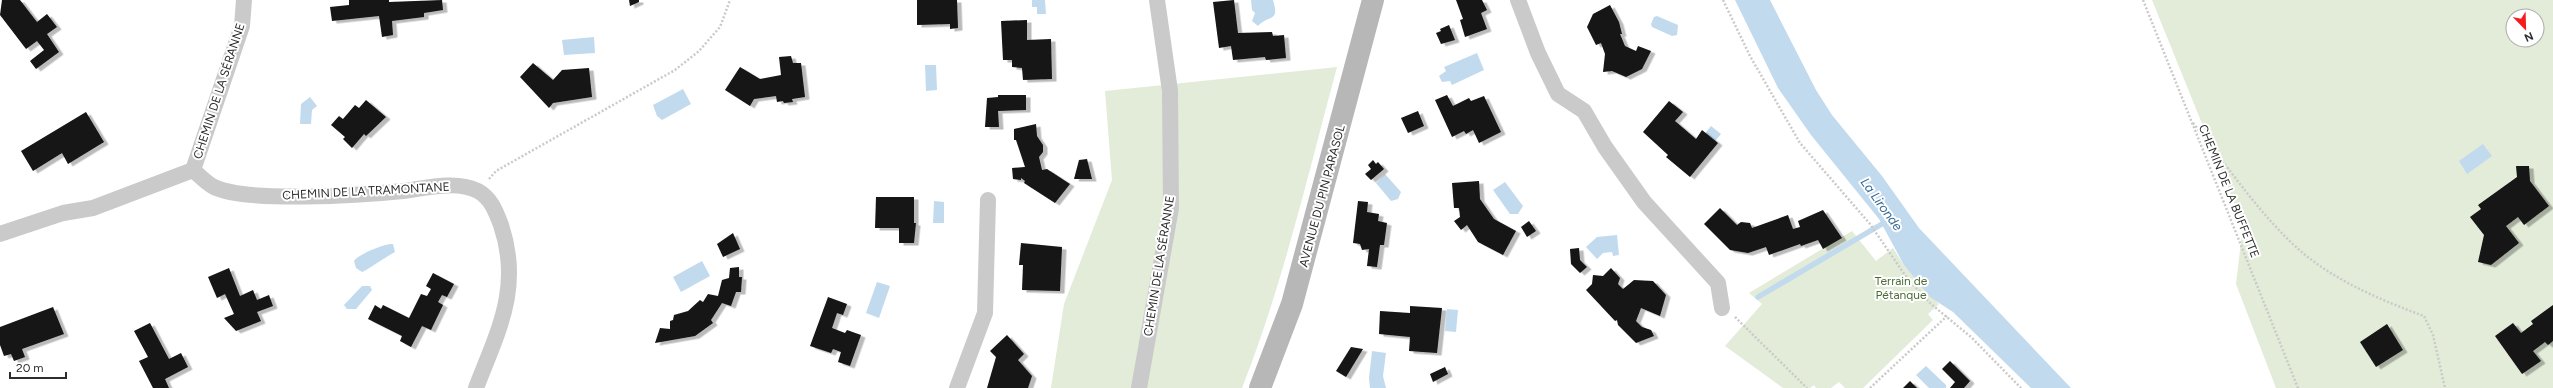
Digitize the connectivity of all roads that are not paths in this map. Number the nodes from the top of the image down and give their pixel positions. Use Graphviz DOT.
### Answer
graph roads {
  1 [pos="244,0"];
  2 [pos="1157,0"];
  3 [pos="1373,0"];
  4 [pos="1518,0"];
  5 [pos="193,170"];
  6 [pos="988,200"];
  7 [pos="0,234"];
  8 [pos="1722,308"];
  9 [pos="476,388"];
  10 [pos="957,388"];
  11 [pos="1139,388"];
  12 [pos="1260,388"];
  1 -- 5 [label="street, CHEMIN DE LA SÉRANNE"];
  2 -- 11 [label="street, CHEMIN DE LA SÉRANNE"];
  3 -- 12 [label="street, AVENUE DU PIN PARASOL"];
  4 -- 8 [label="street"];
  5 -- 7 [label="street, CHEMIN DE LA SÉRANNE"];
  5 -- 9 [label="street, CHEMIN DE LA TRAMONTANE"];
  6 -- 10 [label="street"];
}
